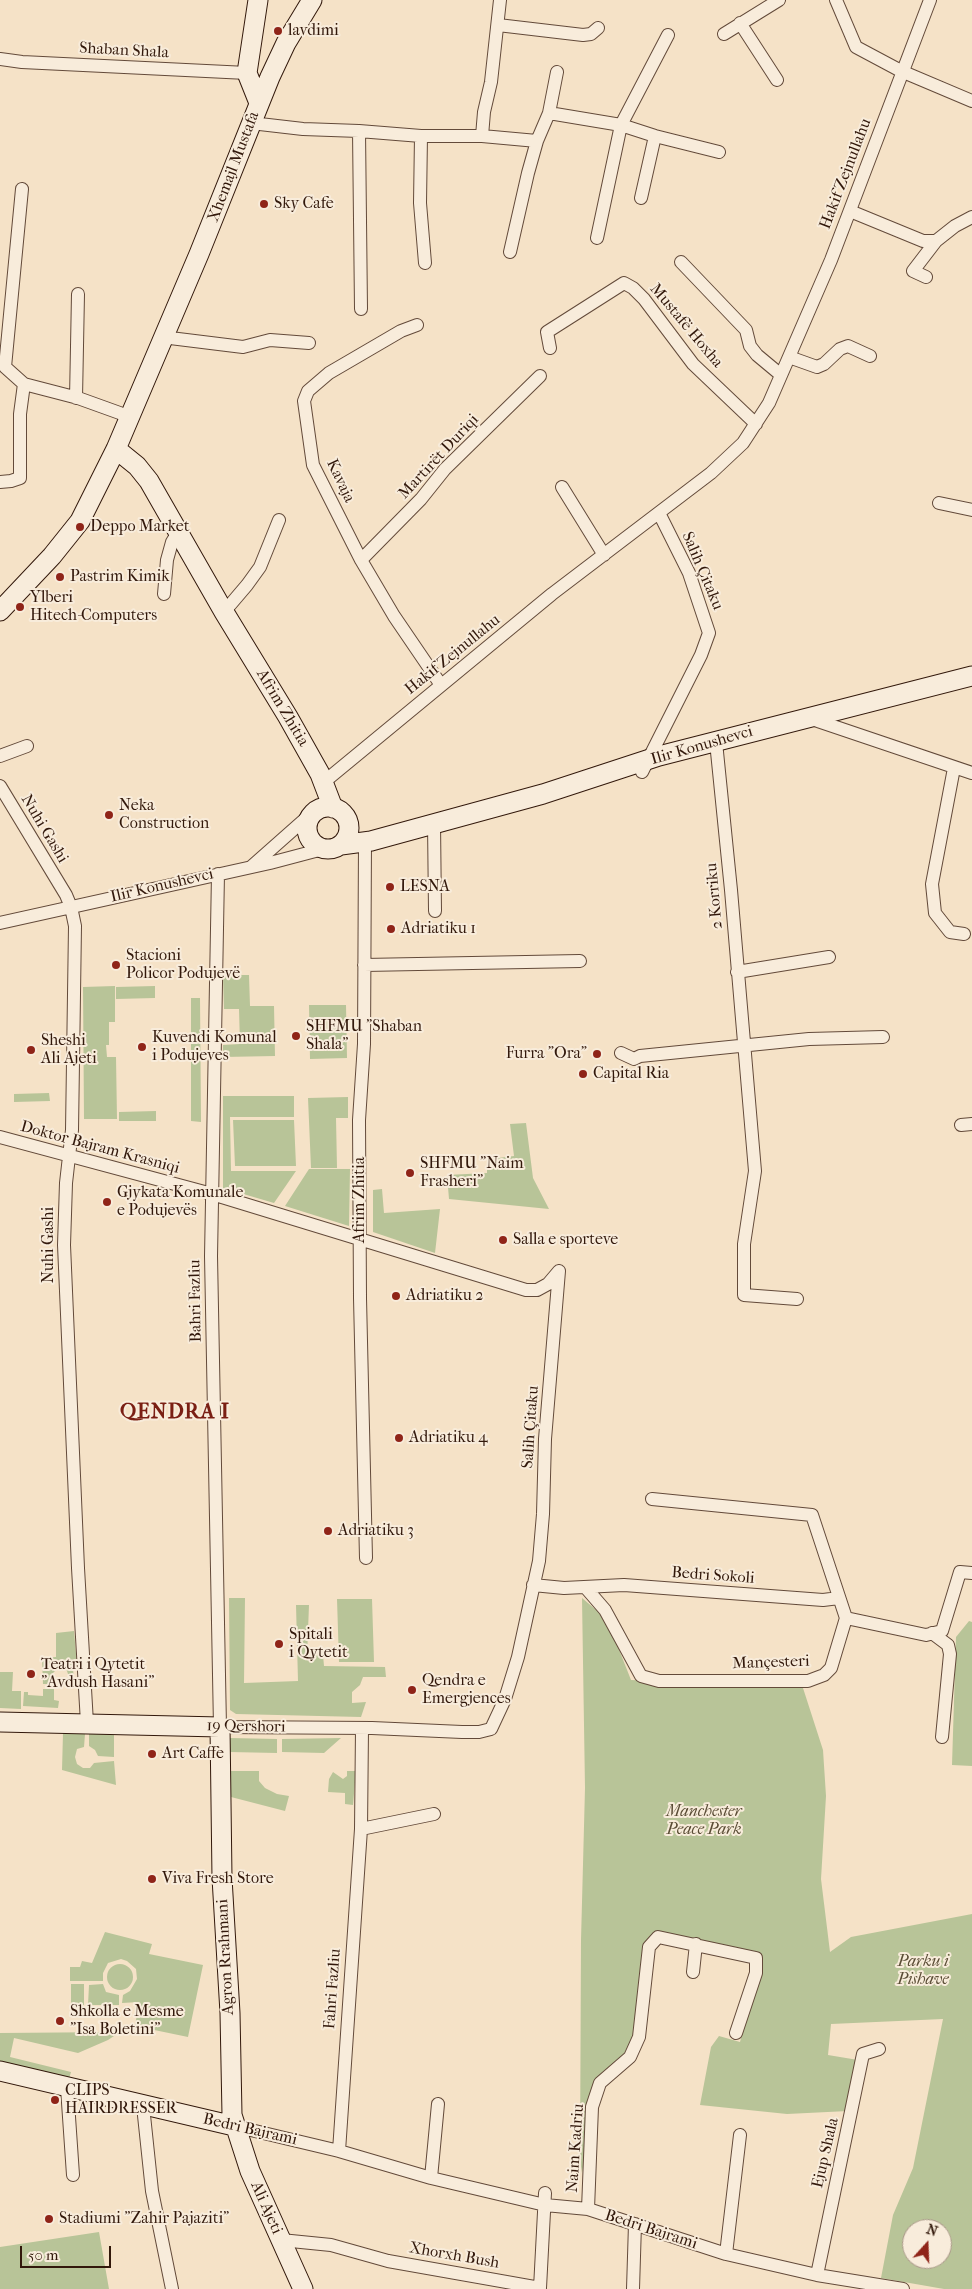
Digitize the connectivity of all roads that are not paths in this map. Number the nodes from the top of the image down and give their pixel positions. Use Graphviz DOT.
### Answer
graph roads {
  1 [pos="258,0"];
  2 [pos="312,0"];
  3 [pos="500,0"];
  4 [pos="779,0"];
  5 [pos="836,0"];
  6 [pos="930,0"];
  7 [pos="740,23"];
  8 [pos="498,25"];
  9 [pos="598,28"];
  10 [pos="724,34"];
  11 [pos="668,35"];
  12 [pos="0,59"];
  13 [pos="902,71"];
  14 [pos="557,72"];
  15 [pos="247,73"];
  16 [pos="777,80"];
  17 [pos="972,101"];
  18 [pos="259,103"];
  19 [pos="549,113"];
  20 [pos="251,124"];
  21 [pos="621,125"];
  22 [pos="359,131"];
  23 [pos="421,136"];
  24 [pos="482,136"];
  25 [pos="654,136"];
  26 [pos="537,140"];
  27 [pos="719,152"];
  28 [pos="22,189"];
  29 [pos="641,198"];
  30 [pos="850,211"];
  31 [pos="972,217"];
  32 [pos="597,238"];
  33 [pos="936,241"];
  34 [pos="510,252"];
  35 [pos="681,262"];
  36 [pos="425,263"];
  37 [pos="926,277"];
  38 [pos="78,294"];
  39 [pos="361,309"];
  40 [pos="417,325"];
  41 [pos="162,337"];
  42 [pos="310,343"];
  43 [pos="550,348"];
  44 [pos="870,356"];
  45 [pos="789,358"];
  46 [pos="781,375"];
  47 [pos="540,376"];
  48 [pos="24,384"];
  49 [pos="76,398"];
  50 [pos="128,416"];
  51 [pos="756,424"];
  52 [pos="116,449"];
  53 [pos="0,482"];
  54 [pos="562,487"];
  55 [pos="939,503"];
  56 [pos="972,510"];
  57 [pos="659,513"];
  58 [pos="279,520"];
  59 [pos="178,532"];
  60 [pos="604,555"];
  61 [pos="361,560"];
  62 [pos="164,594"];
  63 [pos="0,611"];
  64 [pos="224,612"];
  65 [pos="972,676"];
  66 [pos="441,685"];
  67 [pos="806,717"];
  68 [pos="716,742"];
  69 [pos="27,746"];
  70 [pos="0,756"];
  71 [pos="647,761"];
  72 [pos="954,768"];
  73 [pos="972,773"];
  74 [pos="322,779"];
  75 [pos="0,786"];
  76 [pos="333,808"];
  77 [pos="312,813"];
  78 [pos="348,821"];
  79 [pos="434,823"];
  80 [pos="365,841"];
  81 [pos="332,847"];
  82 [pos="251,867"];
  83 [pos="218,874"];
  84 [pos="71,906"];
  85 [pos="435,911"];
  86 [pos="0,923"];
  87 [pos="964,934"];
  88 [pos="828,957"];
  89 [pos="580,961"];
  90 [pos="364,965"];
  91 [pos="737,972"];
  92 [pos="883,1037"];
  93 [pos="746,1046"];
  94 [pos="621,1053"];
  95 [pos="0,1138"];
  96 [pos="69,1158"];
  97 [pos="212,1194"];
  98 [pos="360,1238"];
  99 [pos="559,1272"];
  100 [pos="797,1299"];
  101 [pos="652,1499"];
  102 [pos="366,1558"];
  103 [pos="972,1573"];
  104 [pos="533,1585"];
  105 [pos="586,1588"];
  106 [pos="838,1598"];
  107 [pos="846,1618"];
  108 [pos="932,1634"];
  109 [pos="0,1722"];
  110 [pos="87,1724"];
  111 [pos="220,1727"];
  112 [pos="362,1729"];
  113 [pos="491,1729"];
  114 [pos="942,1737"];
  115 [pos="434,1814"];
  116 [pos="361,1829"];
  117 [pos="696,1944"];
  118 [pos="693,1972"];
  119 [pos="736,2033"];
  120 [pos="879,2049"];
  121 [pos="0,2071"];
  122 [pos="67,2088"];
  123 [pos="438,2104"];
  124 [pos="143,2106"];
  125 [pos="234,2126"];
  126 [pos="740,2135"];
  127 [pos="339,2150"];
  128 [pos="73,2175"];
  129 [pos="431,2178"];
  130 [pos="545,2199"];
  131 [pos="588,2210"];
  132 [pos="635,2224"];
  133 [pos="281,2240"];
  134 [pos="726,2254"];
  135 [pos="816,2275"];
  136 [pos="172,2289"];
  137 [pos="303,2289"];
  138 [pos="633,2289"];
  139 [pos="903,2289"];
  1 -- 15 [label="street"];
  2 -- 18 [label="street, Xhemajl Mustafa"];
  3 -- 8 [label="street"];
  4 -- 7 [label="street"];
  5 -- 13 [label="street"];
  6 -- 13 [label="street, Hakif Zejnullahu"];
  7 -- 10 [label="street"];
  7 -- 16 [label="street"];
  8 -- 9 [label="street"];
  8 -- 24 [label="street"];
  11 -- 21 [label="street"];
  12 -- 15 [label="street, Shaban Shala"];
  13 -- 17 [label="street"];
  13 -- 30 [label="street, Hakif Zejnullahu"];
  14 -- 19 [label="street"];
  15 -- 18 [label="street"];
  18 -- 20 [label="street, Xhemajl Mustafa"];
  19 -- 21 [label="street"];
  19 -- 26 [label="street"];
  20 -- 22 [label="street"];
  20 -- 41 [label="street, Xhemajl Mustafa"];
  21 -- 25 [label="street"];
  21 -- 32 [label="street"];
  22 -- 23 [label="street"];
  22 -- 39 [label="street"];
  23 -- 24 [label="street"];
  23 -- 36 [label="street"];
  24 -- 26 [label="street"];
  25 -- 27 [label="street"];
  25 -- 29 [label="street"];
  26 -- 34 [label="street"];
  28 -- 48 [label="street"];
  30 -- 33 [label="street"];
  30 -- 45 [label="street, Hakif Zejnullahu"];
  31 -- 33 [label="street"];
  33 -- 37 [label="street"];
  35 -- 46 [label="street"];
  38 -- 49 [label="street"];
  40 -- 61 [label="street, Kavaja"];
  41 -- 42 [label="street"];
  41 -- 50 [label="street, Xhemajl Mustafa"];
  43 -- 51 [label="street, Mustafë Hoxha"];
  44 -- 45 [label="street"];
  45 -- 46 [label="street, Hakif Zejnullahu"];
  46 -- 51 [label="street, Hakif Zejnullahu"];
  47 -- 61 [label="street, Martirët Duriqi"];
  48 -- 49 [label="street"];
  48 -- 53 [label="street"];
  49 -- 50 [label="street"];
  50 -- 52 [label="street, Xhemajl Mustafa"];
  51 -- 57 [label="street, Hakif Zejnullahu"];
  52 -- 59 [label="street, Afrim Zhitia"];
  52 -- 63 [label="street, Xhemajl Mustafa"];
  54 -- 60 [label="street"];
  55 -- 56 [label="street"];
  57 -- 60 [label="street, Hakif Zejnullahu"];
  57 -- 71 [label="street, Salih Çitaku"];
  58 -- 64 [label="street"];
  59 -- 62 [label="street"];
  59 -- 64 [label="street, Afrim Zhitia"];
  60 -- 66 [label="street, Hakif Zejnullahu"];
  61 -- 66 [label="street, Kavaja"];
  64 -- 74 [label="street, Afrim Zhitia"];
  65 -- 67 [label="street, Ilir Konushevci"];
  66 -- 74 [label="street, Hakif Zejnullahu"];
  67 -- 68 [label="street, Ilir Konushevci"];
  67 -- 72 [label="street"];
  68 -- 71 [label="street, Ilir Konushevci"];
  68 -- 91 [label="street, 2 Korriku"];
  69 -- 70 [label="street"];
  71 -- 79 [label="street, Ilir Konushevci"];
  72 -- 73 [label="street"];
  72 -- 87 [label="street"];
  74 -- 76 [label="street, Afrim Zhitia"];
  75 -- 84 [label="street, Nuhi Gashi"];
  76 -- 77 [label="street"];
  76 -- 78 [label="street"];
  77 -- 81 [label="street"];
  77 -- 82 [label="street"];
  78 -- 80 [label="street"];
  78 -- 81 [label="street"];
  79 -- 80 [label="street, Ilir Konushevci"];
  79 -- 85 [label="street"];
  80 -- 81 [label="street"];
  80 -- 90 [label="street, Afrim Zhitia"];
  81 -- 82 [label="street, Ilir Konushevci"];
  82 -- 83 [label="street, Ilir Konushevci"];
  83 -- 84 [label="street, Ilir Konushevci"];
  83 -- 97 [label="street, Bahri Fazliu"];
  84 -- 86 [label="street, Ilir Konushevci"];
  84 -- 96 [label="street, Nuhi Gashi"];
  88 -- 91 [label="street"];
  89 -- 90 [label="street"];
  90 -- 98 [label="street, Afrim Zhitia"];
  91 -- 93 [label="street, 2 Korriku"];
  92 -- 93 [label="street"];
  93 -- 94 [label="street"];
  93 -- 100 [label="street, 2 Korriku"];
  95 -- 96 [label="street, Doktor Bajram Krasniqi"];
  96 -- 97 [label="street, Doktor Bajram Krasniqi"];
  96 -- 110 [label="street, Nuhi Gashi"];
  97 -- 98 [label="street, Doktor Bajram Krasniqi"];
  97 -- 111 [label="street, Bahri Fazliu"];
  98 -- 99 [label="street, Doktor Bajram Krasniqi"];
  98 -- 102 [label="street, Afrim Zhitia"];
  99 -- 104 [label="street, Salih Çitaku"];
  101 -- 106 [label="street"];
  103 -- 108 [label="street"];
  104 -- 105 [label="street"];
  104 -- 113 [label="street, Salih Çitaku"];
  105 -- 106 [label="street, Bedri Sokoli"];
  105 -- 107 [label="street, Mançesteri"];
  106 -- 107 [label="street"];
  107 -- 108 [label="street"];
  108 -- 114 [label="street"];
  109 -- 110 [label="street, 19 Qershori"];
  110 -- 111 [label="street, 19 Qershori"];
  111 -- 112 [label="street, 19 Qershori"];
  111 -- 125 [label="street, Agron Rrahmani"];
  112 -- 113 [label="street, 19 Qershori"];
  112 -- 116 [label="street, Fahri Fazliu"];
  115 -- 116 [label="street"];
  116 -- 127 [label="street, Fahri Fazliu"];
  117 -- 118 [label="street"];
  117 -- 119 [label="street, Naim Kadriu"];
  117 -- 131 [label="street, Naim Kadriu"];
  120 -- 135 [label="street, Ejup Shala"];
  121 -- 122 [label="street, Bedri Bajrami"];
  122 -- 124 [label="street, Bedri Bajrami"];
  122 -- 128 [label="street"];
  123 -- 129 [label="street"];
  124 -- 125 [label="street, Bedri Bajrami"];
  124 -- 136 [label="street"];
  125 -- 127 [label="street, Bedri Bajrami"];
  125 -- 133 [label="street, Ali Ajeti"];
  126 -- 134 [label="street"];
  127 -- 129 [label="street, Bedri Bajrami"];
  129 -- 130 [label="street, Bedri Bajrami"];
  130 -- 131 [label="street, Bedri Bajrami"];
  130 -- 133 [label="street, Xhorxh Bush"];
  131 -- 132 [label="street, Bedri Bajrami"];
  132 -- 134 [label="street, Bedri Bajrami"];
  132 -- 138 [label="street"];
  133 -- 137 [label="street, Ali Ajeti"];
  134 -- 135 [label="street, Bedri Bajrami"];
  135 -- 139 [label="street, Bedri Bajrami"];
}
